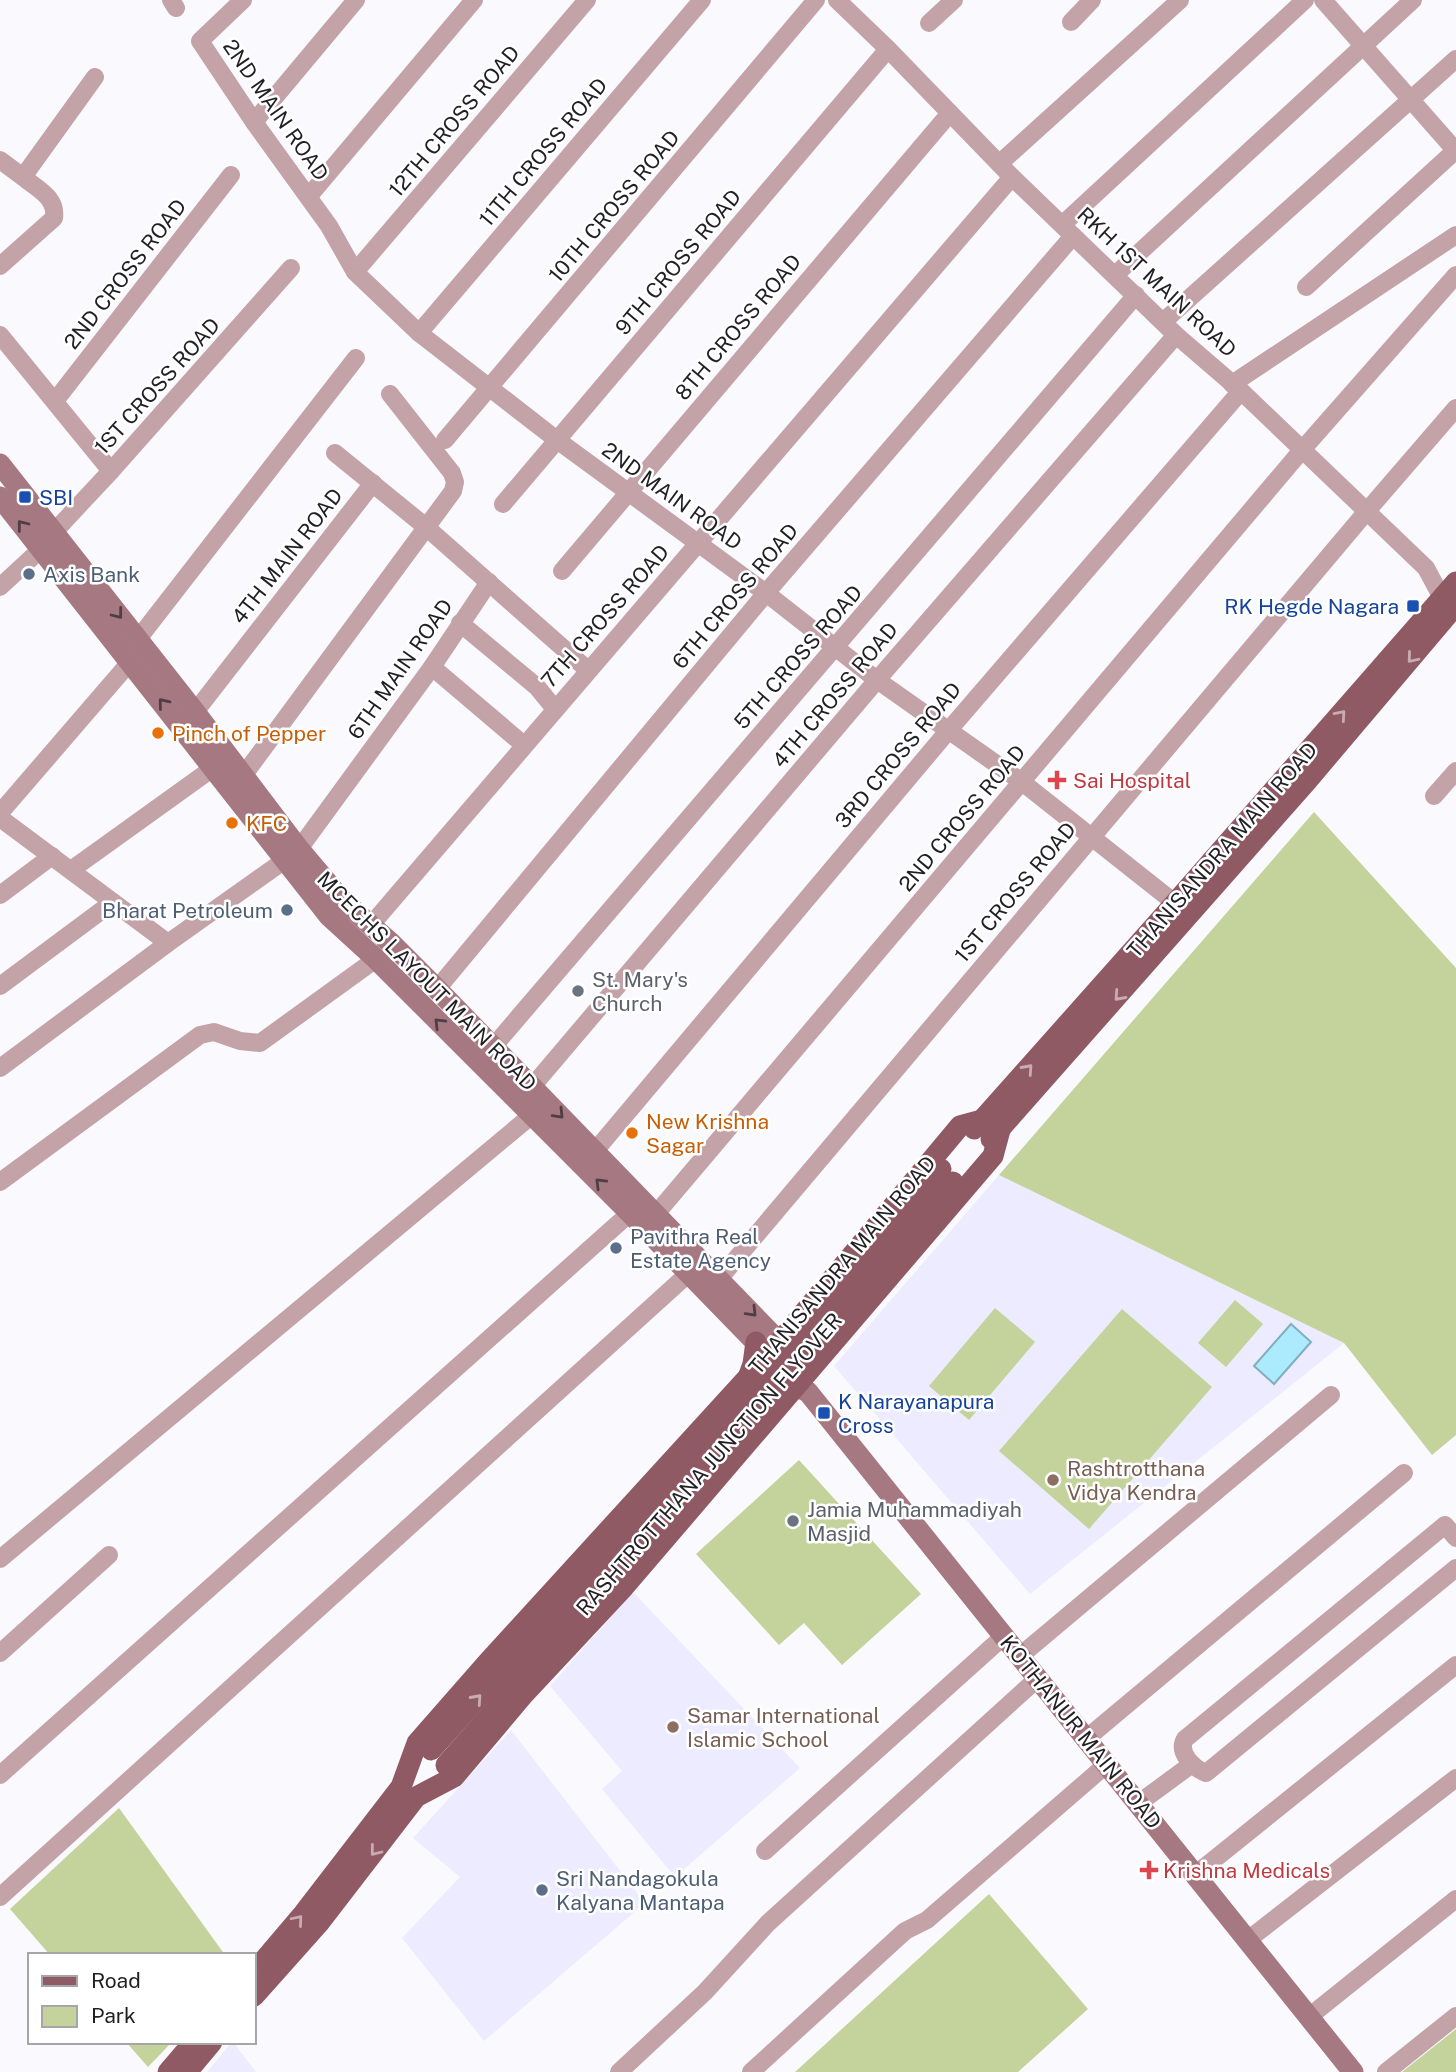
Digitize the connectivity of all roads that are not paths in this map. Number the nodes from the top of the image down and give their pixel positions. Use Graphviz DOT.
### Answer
graph roads {
  1 [pos="243,0"];
  2 [pos="356,0"];
  3 [pos="474,0"];
  4 [pos="587,0"];
  5 [pos="702,0"];
  6 [pos="816,0"];
  7 [pos="837,0"];
  8 [pos="954,0"];
  9 [pos="1092,0"];
  10 [pos="1180,0"];
  11 [pos="1305,0"];
  12 [pos="1322,0"];
  13 [pos="1413,0"];
  14 [pos="1071,22"];
  15 [pos="929,23"];
  16 [pos="1363,47"];
  17 [pos="888,49"];
  18 [pos="1456,59"];
  19 [pos="95,77"];
  20 [pos="1410,100"];
  21 [pos="950,113"];
  22 [pos="254,122"];
  23 [pos="1456,150"];
  24 [pos="0,160"];
  25 [pos="1006,170"];
  26 [pos="231,175"];
  27 [pos="23,177"];
  28 [pos="309,196"];
  29 [pos="1068,230"];
  30 [pos="1456,235"];
  31 [pos="338,241"];
  32 [pos="369,255"];
  33 [pos="0,266"];
  34 [pos="292,268"];
  35 [pos="355,272"];
  36 [pos="1115,275"];
  37 [pos="1456,275"];
  38 [pos="1306,287"];
  39 [pos="1136,295"];
  40 [pos="1164,321"];
  41 [pos="419,334"];
  42 [pos="0,335"];
  43 [pos="1176,335"];
  44 [pos="356,358"];
  45 [pos="490,388"];
  46 [pos="1236,388"];
  47 [pos="390,394"];
  48 [pos="55,401"];
  49 [pos="1456,408"];
  50 [pos="445,440"];
  51 [pos="557,440"];
  52 [pos="1302,450"];
  53 [pos="335,453"];
  54 [pos="0,464"];
  55 [pos="111,471"];
  56 [pos="373,482"];
  57 [pos="628,492"];
  58 [pos="0,497"];
  59 [pos="503,504"];
  60 [pos="1367,511"];
  61 [pos="426,527"];
  62 [pos="48,540"];
  63 [pos="697,544"];
  64 [pos="562,571"];
  65 [pos="489,582"];
  66 [pos="0,587"];
  67 [pos="766,593"];
  68 [pos="1448,598"];
  69 [pos="460,623"];
  70 [pos="138,639"];
  71 [pos="836,647"];
  72 [pos="130,662"];
  73 [pos="432,667"];
  74 [pos="588,670"];
  75 [pos="877,680"];
  76 [pos="555,709"];
  77 [pos="188,719"];
  78 [pos="948,731"];
  79 [pos="524,745"];
  80 [pos="213,768"];
  81 [pos="1456,771"];
  82 [pos="243,776"];
  83 [pos="1022,782"];
  84 [pos="1434,796"];
  85 [pos="0,816"];
  86 [pos="1092,837"];
  87 [pos="292,855"];
  88 [pos="52,856"];
  89 [pos="71,870"];
  90 [pos="0,895"];
  91 [pos="113,902"];
  92 [pos="1183,909"];
  93 [pos="371,925"];
  94 [pos="168,943"];
  95 [pos="391,943"];
  96 [pos="376,959"];
  97 [pos="0,986"];
  98 [pos="436,989"];
  99 [pos="494,1047"];
  100 [pos="0,1068"];
  101 [pos="528,1102"];
  102 [pos="984,1133"];
  103 [pos="595,1151"];
  104 [pos="0,1182"];
  105 [pos="630,1213"];
  106 [pos="656,1214"];
  107 [pos="689,1273"];
  108 [pos="719,1279"];
  109 [pos="768,1346"];
  110 [pos="804,1384"];
  111 [pos="1331,1395"];
  112 [pos="1404,1473"];
  113 [pos="1456,1538"];
  114 [pos="108,1555"];
  115 [pos="0,1559"];
  116 [pos="1456,1568"];
  117 [pos="1004,1636"];
  118 [pos="0,1653"];
  119 [pos="1020,1656"];
  120 [pos="488,1662"];
  121 [pos="1456,1665"];
  122 [pos="1038,1678"];
  123 [pos="524,1694"];
  124 [pos="1087,1738"];
  125 [pos="1107,1764"];
  126 [pos="1192,1765"];
  127 [pos="0,1775"];
  128 [pos="1456,1777"];
  129 [pos="409,1792"];
  130 [pos="1139,1803"];
  131 [pos="765,1851"];
  132 [pos="1196,1874"];
  133 [pos="0,1897"];
  134 [pos="1456,1899"];
  135 [pos="1248,1939"];
  136 [pos="256,1970"];
  137 [pos="256,1994"];
  138 [pos="1310,2016"];
  139 [pos="1456,2016"];
  140 [pos="192,2044"];
  141 [pos="210,2044"];
  142 [pos="168,2072"];
  143 [pos="187,2072"];
  144 [pos="619,2072"];
  145 [pos="751,2072"];
  146 [pos="1353,2072"];
  147 [pos="1387,2072"];
  1 -- 22 [label="street, 2ND MAIN ROAD"];
  2 -- 22 [label="street"];
  3 -- 28 [label="street"];
  4 -- 32 [label="street, 12TH CROSS ROAD"];
  5 -- 41 [label="street, 11TH CROSS ROAD"];
  6 -- 45 [label="street, 10TH CROSS ROAD"];
  7 -- 17 [label="street, RKH 1ST MAIN ROAD"];
  8 -- 15 [label="street"];
  9 -- 14 [label="street"];
  10 -- 25 [label="street, 7TH CROSS ROAD"];
  11 -- 29 [label="street, 6TH CROSS ROAD"];
  12 -- 16 [label="street"];
  13 -- 16 [label="street"];
  16 -- 20 [label="street"];
  16 -- 36 [label="street"];
  17 -- 21 [label="street, RKH 1ST MAIN ROAD"];
  17 -- 51 [label="street, 9TH CROSS ROAD"];
  18 -- 20 [label="street"];
  19 -- 27 [label="street"];
  20 -- 23 [label="street"];
  20 -- 40 [label="street"];
  21 -- 25 [label="street, RKH 1ST MAIN ROAD"];
  21 -- 57 [label="street, 8TH CROSS ROAD"];
  22 -- 28 [label="street, 2ND MAIN ROAD"];
  23 -- 38 [label="street"];
  24 -- 27 [label="street"];
  25 -- 29 [label="street, RKH 1ST MAIN ROAD"];
  25 -- 63 [label="street, 7TH CROSS ROAD"];
  26 -- 48 [label="street, 2ND CROSS ROAD"];
  27 -- 33 [label="street"];
  28 -- 31 [label="street, 2ND MAIN ROAD"];
  29 -- 36 [label="street, RKH 1ST MAIN ROAD"];
  29 -- 67 [label="street, 6TH CROSS ROAD"];
  30 -- 46 [label="street, 3RD CROSS ROAD"];
  31 -- 32 [label="street"];
  31 -- 35 [label="street, 2ND MAIN ROAD"];
  32 -- 35 [label="street, 12TH CROSS ROAD"];
  34 -- 55 [label="street, 1ST CROSS ROAD"];
  35 -- 41 [label="street, 2ND MAIN ROAD"];
  36 -- 39 [label="street, RKH 1ST MAIN ROAD"];
  37 -- 52 [label="street, 2ND CROSS ROAD"];
  39 -- 40 [label="street, RKH 1ST MAIN ROAD"];
  39 -- 71 [label="street, 5TH CROSS ROAD"];
  40 -- 43 [label="street, RKH 1ST MAIN ROAD"];
  41 -- 45 [label="street, 2ND MAIN ROAD"];
  42 -- 48 [label="street"];
  43 -- 46 [label="street, RKH 1ST MAIN ROAD"];
  43 -- 75 [label="street, 4TH CROSS ROAD"];
  44 -- 70 [label="street"];
  45 -- 50 [label="street, 10TH CROSS ROAD"];
  45 -- 51 [label="street, 2ND MAIN ROAD"];
  46 -- 52 [label="street, RKH 1ST MAIN ROAD"];
  46 -- 78 [label="street, 3RD CROSS ROAD"];
  47 -- 61 [label="street"];
  48 -- 55 [label="street"];
  49 -- 60 [label="street, 1ST CROSS ROAD"];
  51 -- 57 [label="street, 2ND MAIN ROAD"];
  51 -- 59 [label="street, 9TH CROSS ROAD"];
  52 -- 60 [label="street, RKH 1ST MAIN ROAD"];
  52 -- 83 [label="street, 2ND CROSS ROAD"];
  53 -- 56 [label="street"];
  54 -- 62 [label="main road, MCECHS LAYOUT MAIN ROAD"];
  55 -- 62 [label="street, 1ST CROSS ROAD"];
  56 -- 61 [label="street, 4TH MAIN ROAD"];
  56 -- 77 [label="street, 4TH MAIN ROAD"];
  57 -- 63 [label="street, 2ND MAIN ROAD"];
  57 -- 64 [label="street, 8TH CROSS ROAD"];
  62 -- 58 [label="main road, MCECHS LAYOUT MAIN ROAD, one-way"];
  60 -- 68 [label="street, RKH 1ST MAIN ROAD"];
  60 -- 86 [label="street, 1ST CROSS ROAD"];
  61 -- 65 [label="street"];
  61 -- 82 [label="street"];
  62 -- 66 [label="street, 1ST CROSS ROAD"];
  62 -- 70 [label="main road, MCECHS LAYOUT MAIN ROAD, one-way"];
  62 -- 72 [label="main road, MCECHS LAYOUT MAIN ROAD"];
  63 -- 67 [label="street, 2ND MAIN ROAD"];
  63 -- 74 [label="street, 7TH CROSS ROAD"];
  65 -- 69 [label="street, 6TH MAIN ROAD"];
  65 -- 74 [label="street"];
  67 -- 71 [label="street, 2ND MAIN ROAD"];
  67 -- 98 [label="street, 6TH CROSS ROAD"];
  68 -- 92 [label="main road, THANISANDRA MAIN ROAD"];
  69 -- 73 [label="street, 6TH MAIN ROAD"];
  69 -- 76 [label="street"];
  70 -- 77 [label="main road, MCECHS LAYOUT MAIN ROAD"];
  71 -- 75 [label="street, 2ND MAIN ROAD"];
  71 -- 99 [label="street, 5TH CROSS ROAD"];
  77 -- 72 [label="main road, MCECHS LAYOUT MAIN ROAD, one-way"];
  72 -- 85 [label="street"];
  73 -- 79 [label="street"];
  73 -- 87 [label="street, 6TH MAIN ROAD"];
  74 -- 76 [label="street, 7TH CROSS ROAD"];
  75 -- 78 [label="street, 2ND MAIN ROAD"];
  75 -- 101 [label="street, 4TH CROSS ROAD"];
  76 -- 79 [label="street, 7TH CROSS ROAD"];
  77 -- 80 [label="main road, MCECHS LAYOUT MAIN ROAD"];
  77 -- 82 [label="main road, MCECHS LAYOUT MAIN ROAD"];
  78 -- 83 [label="street, 2ND MAIN ROAD"];
  78 -- 103 [label="street, 3RD CROSS ROAD"];
  79 -- 93 [label="street, 7TH CROSS ROAD"];
  80 -- 87 [label="main road, MCECHS LAYOUT MAIN ROAD"];
  80 -- 89 [label="street"];
  81 -- 84 [label="street"];
  82 -- 87 [label="main road, MCECHS LAYOUT MAIN ROAD"];
  83 -- 86 [label="street, 2ND MAIN ROAD"];
  83 -- 106 [label="street, 2ND CROSS ROAD"];
  85 -- 88 [label="street"];
  86 -- 92 [label="street, 2ND MAIN ROAD"];
  86 -- 108 [label="street, 1ST CROSS ROAD"];
  87 -- 93 [label="main road, MCECHS LAYOUT MAIN ROAD"];
  87 -- 94 [label="street, 6TH MAIN ROAD"];
  87 -- 96 [label="main road, MCECHS LAYOUT MAIN ROAD"];
  88 -- 89 [label="street"];
  88 -- 90 [label="street"];
  89 -- 91 [label="street"];
  91 -- 94 [label="street"];
  91 -- 97 [label="street"];
  92 -- 102 [label="main road, THANISANDRA MAIN ROAD"];
  93 -- 95 [label="main road, MCECHS LAYOUT MAIN ROAD"];
  94 -- 100 [label="street, 6TH MAIN ROAD"];
  95 -- 96 [label="street"];
  95 -- 98 [label="main road, MCECHS LAYOUT MAIN ROAD"];
  101 -- 96 [label="main road, MCECHS LAYOUT MAIN ROAD, one-way"];
  96 -- 104 [label="street"];
  98 -- 99 [label="main road, MCECHS LAYOUT MAIN ROAD"];
  99 -- 101 [label="main road, MCECHS LAYOUT MAIN ROAD"];
  101 -- 103 [label="main road, MCECHS LAYOUT MAIN ROAD, one-way"];
  105 -- 101 [label="main road, MCECHS LAYOUT MAIN ROAD, one-way"];
  101 -- 115 [label="street, 4TH CROSS ROAD"];
  102 -- 109 [label="main road, THANISANDRA MAIN ROAD"];
  102 -- 110 [label="main road, THANISANDRA MAIN ROAD"];
  102 -- 129 [label="main road, RASHTROTTHANA JUNCTION FLYOVER, bridge"];
  103 -- 106 [label="main road, MCECHS LAYOUT MAIN ROAD"];
  105 -- 107 [label="main road, MCECHS LAYOUT MAIN ROAD"];
  105 -- 127 [label="street"];
  106 -- 108 [label="main road, MCECHS LAYOUT MAIN ROAD"];
  107 -- 109 [label="main road, MCECHS LAYOUT MAIN ROAD"];
  107 -- 133 [label="street"];
  108 -- 109 [label="main road, MCECHS LAYOUT MAIN ROAD, one-way"];
  109 -- 110 [label="main road, MCECHS LAYOUT MAIN ROAD"];
  109 -- 120 [label="main road, THANISANDRA MAIN ROAD"];
  110 -- 117 [label="main road, KOTHANUR MAIN ROAD"];
  110 -- 123 [label="main road, THANISANDRA MAIN ROAD"];
  111 -- 119 [label="street"];
  112 -- 124 [label="street"];
  113 -- 126 [label="street"];
  114 -- 118 [label="street"];
  116 -- 126 [label="street"];
  117 -- 119 [label="main road, KOTHANUR MAIN ROAD"];
  117 -- 131 [label="street"];
  119 -- 122 [label="main road, KOTHANUR MAIN ROAD"];
  120 -- 123 [label="main road"];
  120 -- 129 [label="main road, THANISANDRA MAIN ROAD"];
  121 -- 132 [label="street"];
  122 -- 124 [label="main road, KOTHANUR MAIN ROAD"];
  122 -- 144 [label="street"];
  123 -- 129 [label="main road, THANISANDRA MAIN ROAD"];
  124 -- 125 [label="main road, KOTHANUR MAIN ROAD"];
  125 -- 130 [label="main road, KOTHANUR MAIN ROAD"];
  125 -- 145 [label="street"];
  126 -- 130 [label="street"];
  128 -- 135 [label="street"];
  136 -- 129 [label="main road, THANISANDRA MAIN ROAD, one-way"];
  129 -- 137 [label="main road, THANISANDRA MAIN ROAD, one-way"];
  130 -- 132 [label="main road, KOTHANUR MAIN ROAD"];
  132 -- 135 [label="main road, KOTHANUR MAIN ROAD"];
  134 -- 138 [label="street"];
  135 -- 138 [label="main road, KOTHANUR MAIN ROAD"];
  138 -- 146 [label="main road, KOTHANUR MAIN ROAD"];
  139 -- 147 [label="street"];
  140 -- 142 [label="main road"];
  141 -- 143 [label="main road"];
}
